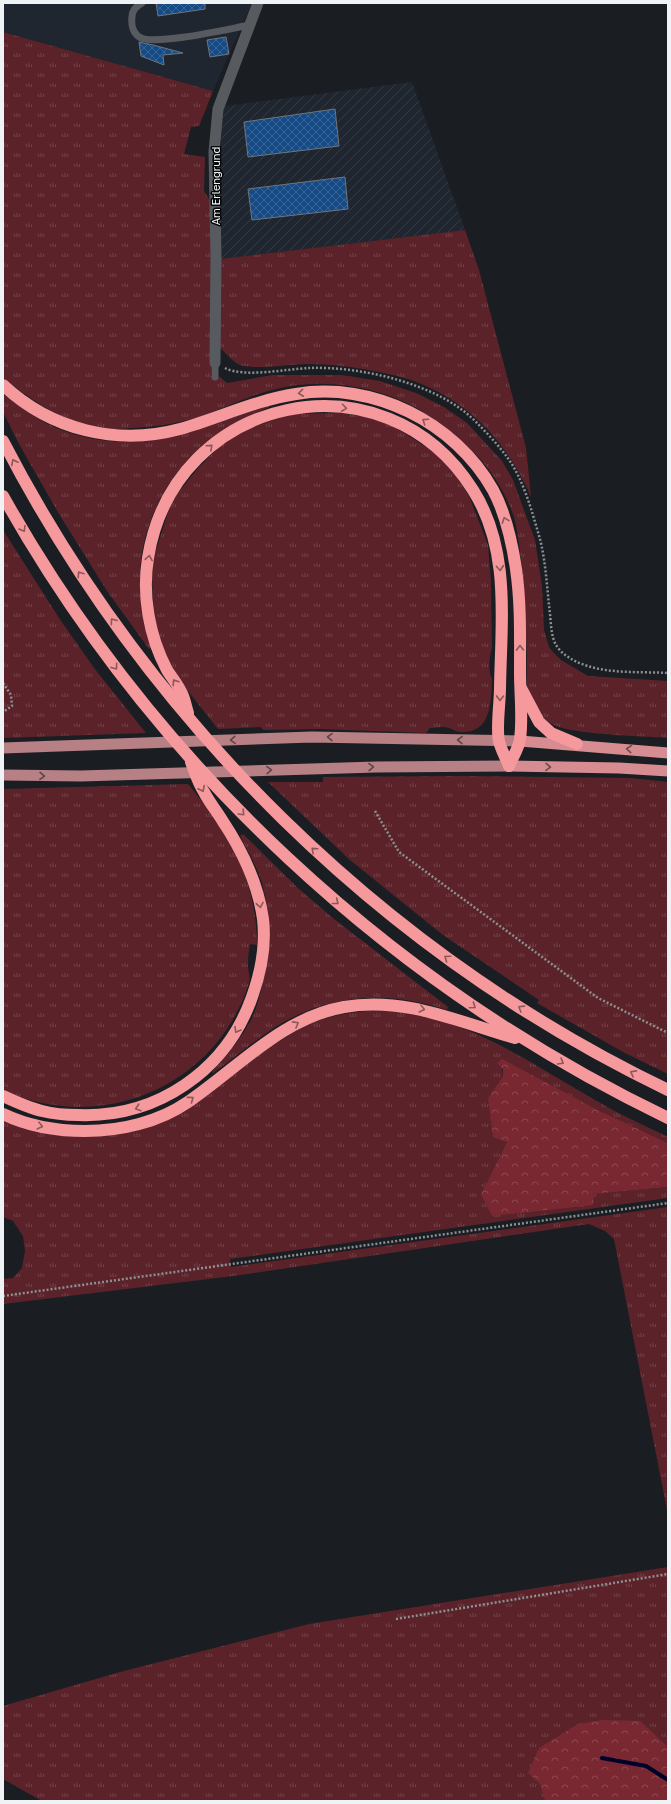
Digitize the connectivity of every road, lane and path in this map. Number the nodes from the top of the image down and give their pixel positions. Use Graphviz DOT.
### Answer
graph roads {
  1 [pos="142,3"];
  2 [pos="258,3"];
  3 [pos="250,25"];
  4 [pos="215,363"];
  5 [pos="215,377"];
  6 [pos="3,385"];
  7 [pos="3,441"];
  8 [pos="3,496"];
  9 [pos="3,683"];
  10 [pos="520,687"];
  11 [pos="3,712"];
  12 [pos="189,718"];
  13 [pos="499,740"];
  14 [pos="520,741"];
  15 [pos="577,744"];
  16 [pos="3,748"];
  17 [pos="187,753"];
  18 [pos="668,753"];
  19 [pos="509,766"];
  20 [pos="668,772"];
  21 [pos="3,775"];
  22 [pos="375,811"];
  23 [pos="668,1033"];
  24 [pos="527,1042"];
  25 [pos="668,1090"];
  26 [pos="3,1096"];
  27 [pos="3,1114"];
  28 [pos="668,1118"];
  29 [pos="668,1202"];
  30 [pos="3,1296"];
  31 [pos="668,1574"];
  32 [pos="396,1619"];
  1 -- 3 [label="lane"];
  2 -- 3 [label="street, Am Erlengrund"];
  3 -- 4 [label="street, Am Erlengrund"];
  4 -- 5 [label="lane, Am Erlengrund"];
  10 -- 6 [label="highway, one-way"];
  12 -- 7 [label="highway, one-way"];
  8 -- 17 [label="highway, one-way"];
  9 -- 11 [label="path"];
  10 -- 14 [label="highway"];
  10 -- 15 [label="highway"];
  12 -- 13 [label="highway, one-way"];
  25 -- 12 [label="highway, one-way"];
  13 -- 14 [label="main road"];
  13 -- 16 [label="main road, one-way"];
  13 -- 19 [label="highway"];
  14 -- 15 [label="highway"];
  14 -- 19 [label="highway"];
  18 -- 15 [label="highway, one-way"];
  17 -- 24 [label="highway, one-way"];
  17 -- 26 [label="highway, one-way"];
  19 -- 20 [label="highway, one-way"];
  21 -- 19 [label="main road, one-way"];
  22 -- 23 [label="path"];
  27 -- 24 [label="highway, one-way"];
  24 -- 28 [label="highway, one-way"];
  29 -- 30 [label="path"];
  31 -- 32 [label="path"];
}
